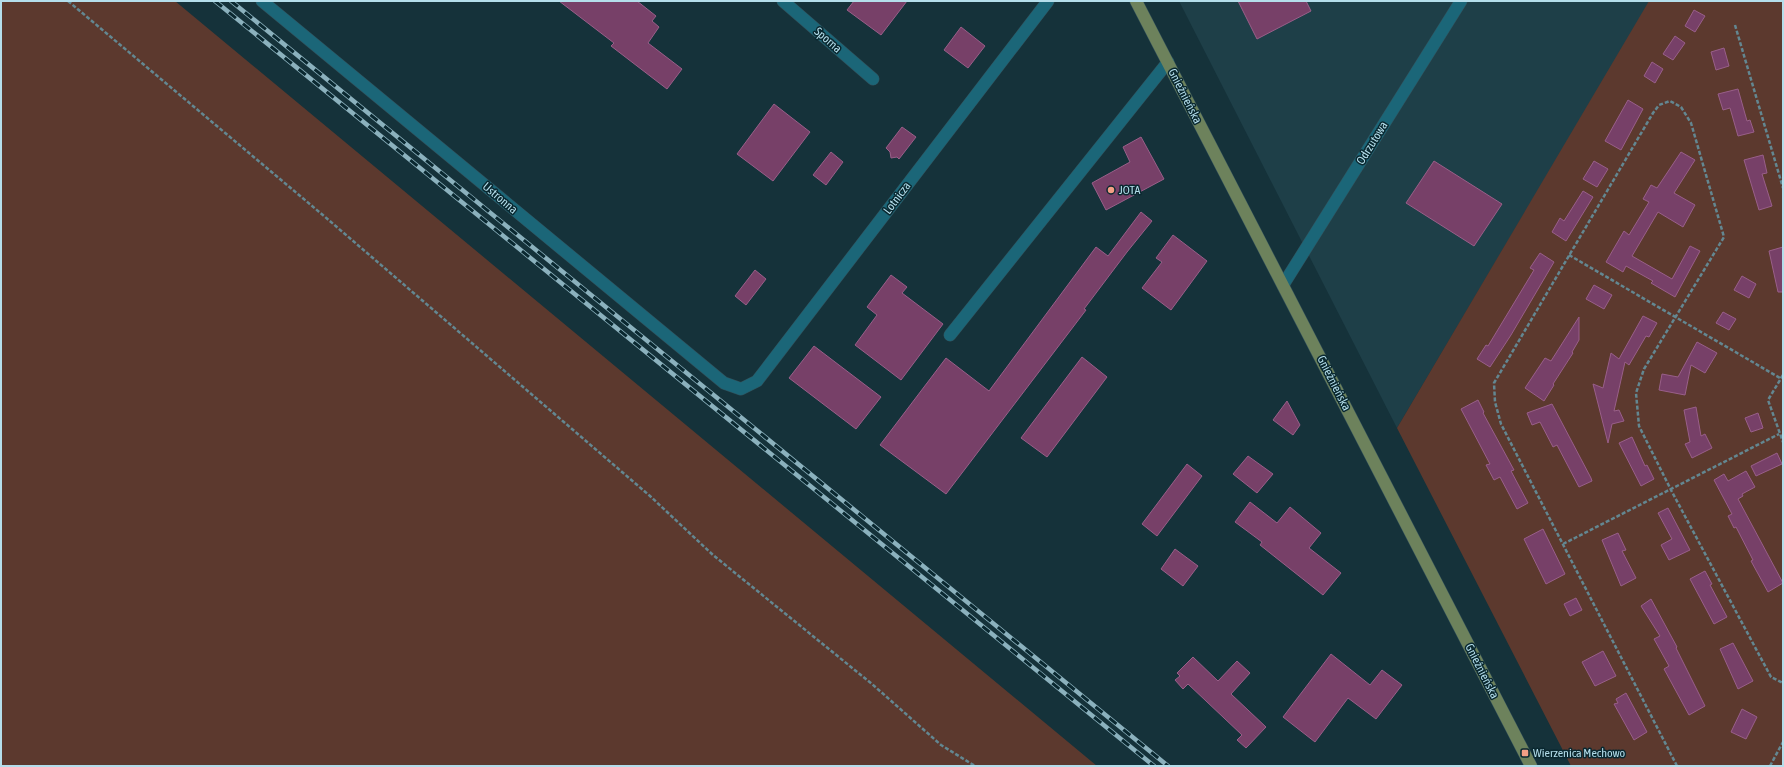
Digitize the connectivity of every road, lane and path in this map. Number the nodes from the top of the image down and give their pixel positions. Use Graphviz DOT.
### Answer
graph roads {
  1 [pos="68,1"];
  2 [pos="262,1"];
  3 [pos="784,1"];
  4 [pos="1048,1"];
  5 [pos="1136,1"];
  6 [pos="1461,1"];
  7 [pos="1734,25"];
  8 [pos="1168,62"];
  9 [pos="873,79"];
  10 [pos="1783,188"];
  11 [pos="1569,255"];
  12 [pos="1283,285"];
  13 [pos="1676,317"];
  14 [pos="950,335"];
  15 [pos="1783,375"];
  16 [pos="1780,378"];
  17 [pos="741,389"];
  18 [pos="1779,434"];
  19 [pos="1783,442"];
  20 [pos="1671,490"];
  21 [pos="1563,544"];
  22 [pos="1783,683"];
  23 [pos="1783,742"];
  24 [pos="975,766"];
  25 [pos="1531,766"];
  26 [pos="1677,766"];
  27 [pos="1770,766"];
  1 -- 24 [label="path"];
  2 -- 17 [label="street, Ustronna"];
  3 -- 9 [label="street, Sporna"];
  4 -- 17 [label="street, Lotnicza"];
  5 -- 8 [label="main road, Gnieźnieńska"];
  6 -- 12 [label="street, Odrzutowa"];
  7 -- 10 [label="path"];
  8 -- 12 [label="main road, Gnieźnieńska"];
  8 -- 14 [label="street"];
  11 -- 13 [label="path"];
  11 -- 13 [label="path"];
  11 -- 21 [label="path"];
  12 -- 25 [label="main road, Gnieźnieńska"];
  13 -- 16 [label="path"];
  13 -- 20 [label="path"];
  15 -- 16 [label="path"];
  16 -- 18 [label="path"];
  18 -- 19 [label="path"];
  18 -- 20 [label="path"];
  20 -- 21 [label="path"];
  20 -- 22 [label="path"];
  21 -- 26 [label="path"];
  23 -- 27 [label="path"];
}
